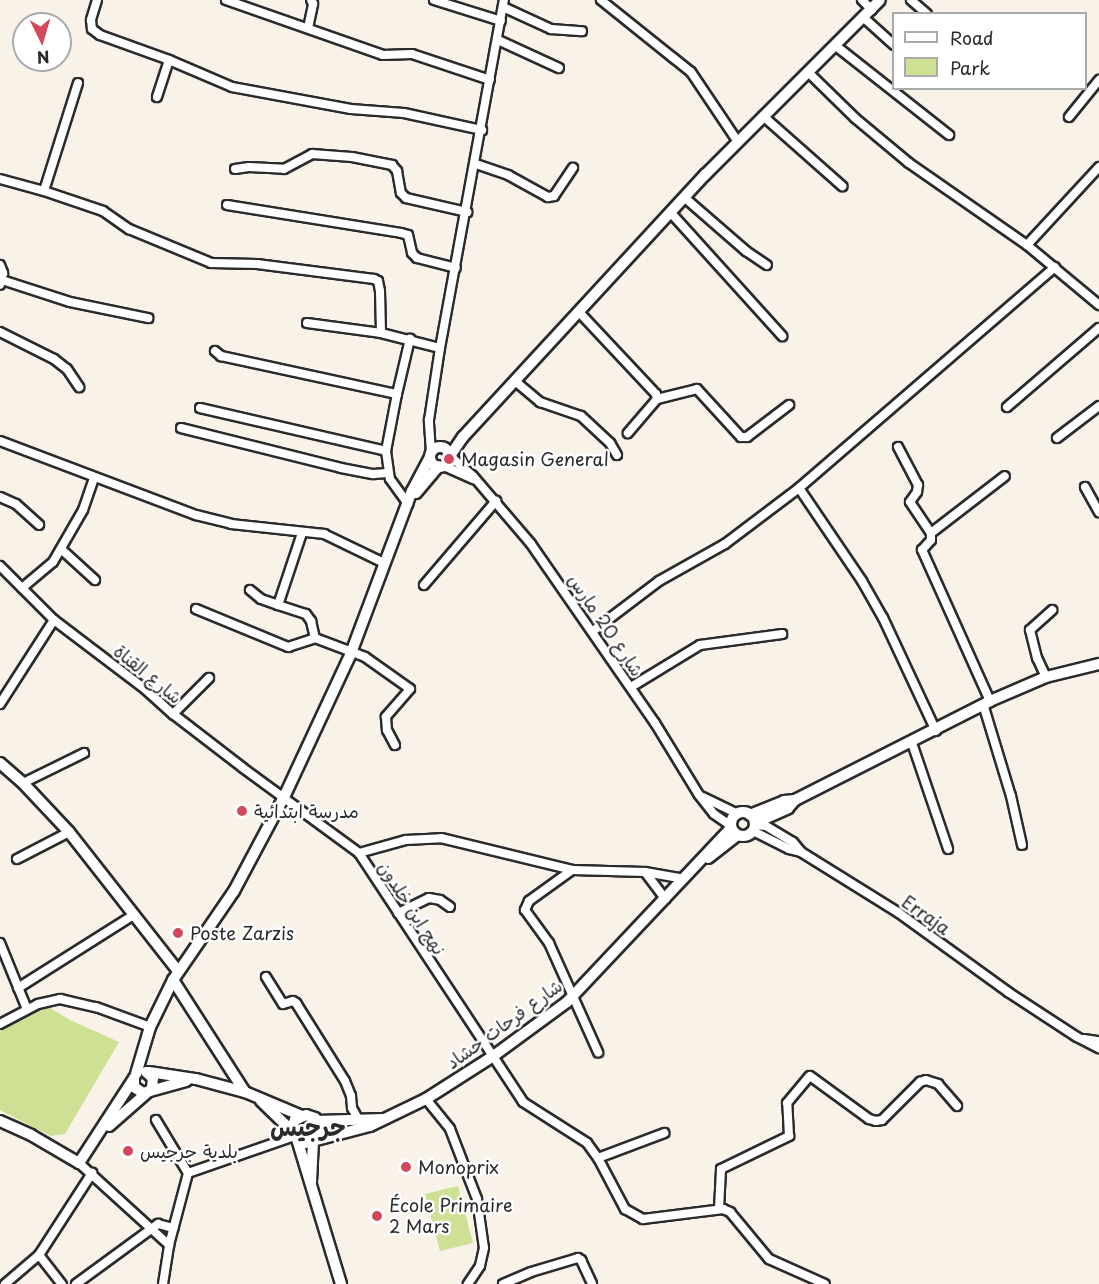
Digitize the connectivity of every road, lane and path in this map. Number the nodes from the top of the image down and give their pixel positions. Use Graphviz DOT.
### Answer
graph roads {
  1 [pos="97,0"];
  2 [pos="226,0"];
  3 [pos="311,0"];
  4 [pos="434,0"];
  5 [pos="601,0"];
  6 [pos="862,0"];
  7 [pos="880,0"];
  8 [pos="911,0"];
  9 [pos="503,2"];
  10 [pos="925,12"];
  11 [pos="868,14"];
  12 [pos="501,21"];
  13 [pos="308,28"];
  14 [pos="582,31"];
  15 [pos="498,40"];
  16 [pos="892,43"];
  17 [pos="836,46"];
  18 [pos="169,60"];
  19 [pos="559,68"];
  20 [pos="808,72"];
  21 [pos="490,80"];
  22 [pos="1099,80"];
  23 [pos="78,83"];
  24 [pos="157,97"];
  25 [pos="764,116"];
  26 [pos="1069,117"];
  27 [pos="482,130"];
  28 [pos="949,135"];
  29 [pos="738,142"];
  30 [pos="476,164"];
  31 [pos="1099,167"];
  32 [pos="573,168"];
  33 [pos="235,169"];
  34 [pos="0,179"];
  35 [pos="842,186"];
  36 [pos="44,191"];
  37 [pos="685,198"];
  38 [pos="227,206"];
  39 [pos="467,212"];
  40 [pos="671,213"];
  41 [pos="1027,245"];
  42 [pos="0,265"];
  43 [pos="767,265"];
  44 [pos="1055,267"];
  45 [pos="456,268"];
  46 [pos="1,282"];
  47 [pos="1099,305"];
  48 [pos="579,312"];
  49 [pos="148,318"];
  50 [pos="307,323"];
  51 [pos="1099,328"];
  52 [pos="0,332"];
  53 [pos="381,333"];
  54 [pos="782,336"];
  55 [pos="410,339"];
  56 [pos="440,348"];
  57 [pos="215,351"];
  58 [pos="515,381"];
  59 [pos="80,387"];
  60 [pos="397,394"];
  61 [pos="657,399"];
  62 [pos="789,405"];
  63 [pos="1099,406"];
  64 [pos="1007,407"];
  65 [pos="200,408"];
  66 [pos="181,428"];
  67 [pos="628,433"];
  68 [pos="1058,438"];
  69 [pos="0,441"];
  70 [pos="898,447"];
  71 [pos="386,451"];
  72 [pos="448,453"];
  73 [pos="431,454"];
  74 [pos="617,455"];
  75 [pos="441,466"];
  76 [pos="388,473"];
  77 [pos="1005,476"];
  78 [pos="94,478"];
  79 [pos="477,481"];
  80 [pos="1085,487"];
  81 [pos="799,488"];
  82 [pos="0,497"];
  83 [pos="496,501"];
  84 [pos="409,502"];
  85 [pos="1099,512"];
  86 [pos="39,525"];
  87 [pos="302,533"];
  88 [pos="931,533"];
  89 [pos="62,549"];
  90 [pos="384,563"];
  91 [pos="0,566"];
  92 [pos="95,580"];
  93 [pos="424,585"];
  94 [pos="22,588"];
  95 [pos="250,590"];
  96 [pos="278,605"];
  97 [pos="196,609"];
  98 [pos="1052,610"];
  99 [pos="54,620"];
  100 [pos="593,632"];
  101 [pos="782,634"];
  102 [pos="315,638"];
  103 [pos="351,653"];
  104 [pos="1099,664"];
  105 [pos="1046,677"];
  106 [pos="209,678"];
  107 [pos="631,687"];
  108 [pos="987,703"];
  109 [pos="0,704"];
  110 [pos="173,714"];
  111 [pos="936,731"];
  112 [pos="912,742"];
  113 [pos="395,745"];
  114 [pos="84,753"];
  115 [pos="0,764"];
  116 [pos="23,783"];
  117 [pos="699,795"];
  118 [pos="284,797"];
  119 [pos="738,814"];
  120 [pos="753,823"];
  121 [pos="733,830"];
  122 [pos="69,832"];
  123 [pos="1022,845"];
  124 [pos="948,849"];
  125 [pos="359,854"];
  126 [pos="17,859"];
  127 [pos="572,870"];
  128 [pos="645,872"];
  129 [pos="683,879"];
  130 [pos="665,899"];
  131 [pos="450,907"];
  132 [pos="398,913"];
  133 [pos="132,915"];
  134 [pos="0,943"];
  135 [pos="175,976"];
  136 [pos="266,976"];
  137 [pos="18,988"];
  138 [pos="574,995"];
  139 [pos="27,1009"];
  140 [pos="0,1024"];
  141 [pos="150,1027"];
  142 [pos="1077,1037"];
  143 [pos="1099,1041"];
  144 [pos="1099,1048"];
  145 [pos="598,1052"];
  146 [pos="492,1057"];
  147 [pos="141,1075"];
  148 [pos="196,1079"];
  149 [pos="151,1090"];
  150 [pos="246,1092"];
  151 [pos="257,1097"];
  152 [pos="426,1099"];
  153 [pos="957,1106"];
  154 [pos="302,1116"];
  155 [pos="358,1119"];
  156 [pos="386,1119"];
  157 [pos="156,1120"];
  158 [pos="317,1120"];
  159 [pos="0,1121"];
  160 [pos="102,1132"];
  161 [pos="664,1133"];
  162 [pos="294,1135"];
  163 [pos="315,1140"];
  164 [pos="598,1158"];
  165 [pos="79,1163"];
  166 [pos="92,1173"];
  167 [pos="188,1173"];
  168 [pos="311,1182"];
  169 [pos="719,1209"];
  170 [pos="173,1228"];
  171 [pos="153,1229"];
  172 [pos="169,1245"];
  173 [pos="39,1255"];
  174 [pos="6,1284"];
  175 [pos="62,1284"];
  176 [pos="76,1284"];
  177 [pos="163,1284"];
  178 [pos="341,1284"];
  179 [pos="468,1284"];
  180 [pos="503,1284"];
  181 [pos="592,1284"];
  182 [pos="825,1284"];
  1 -- 18 [label="street"];
  2 -- 13 [label="street"];
  3 -- 13 [label="street"];
  4 -- 12 [label="street"];
  5 -- 29 [label="street"];
  6 -- 11 [label="street"];
  7 -- 11 [label="main road"];
  8 -- 10 [label="street"];
  9 -- 12 [label="street"];
  9 -- 14 [label="street"];
  11 -- 16 [label="street"];
  11 -- 17 [label="main road"];
  12 -- 15 [label="street"];
  13 -- 21 [label="street"];
  15 -- 19 [label="street"];
  15 -- 21 [label="street"];
  17 -- 20 [label="main road"];
  17 -- 28 [label="street"];
  18 -- 24 [label="street"];
  18 -- 27 [label="street"];
  20 -- 25 [label="main road"];
  20 -- 41 [label="street"];
  21 -- 27 [label="street"];
  22 -- 26 [label="street"];
  23 -- 36 [label="street"];
  25 -- 29 [label="main road"];
  25 -- 35 [label="street"];
  27 -- 30 [label="street"];
  29 -- 37 [label="main road"];
  30 -- 32 [label="street"];
  30 -- 39 [label="street"];
  31 -- 41 [label="street"];
  33 -- 39 [label="street"];
  34 -- 36 [label="street"];
  36 -- 53 [label="street"];
  37 -- 40 [label="main road"];
  37 -- 43 [label="street"];
  38 -- 45 [label="street"];
  39 -- 45 [label="street"];
  40 -- 48 [label="main road"];
  40 -- 54 [label="street"];
  41 -- 44 [label="street"];
  42 -- 46 [label="street"];
  44 -- 47 [label="street"];
  44 -- 81 [label="street"];
  45 -- 56 [label="street"];
  46 -- 49 [label="street"];
  48 -- 58 [label="main road"];
  48 -- 61 [label="street"];
  50 -- 53 [label="street"];
  51 -- 64 [label="street"];
  52 -- 59 [label="street"];
  53 -- 55 [label="street"];
  55 -- 56 [label="street"];
  55 -- 60 [label="street"];
  56 -- 73 [label="street"];
  57 -- 60 [label="street"];
  58 -- 72 [label="main road"];
  58 -- 74 [label="street"];
  60 -- 71 [label="street"];
  61 -- 62 [label="street"];
  61 -- 67 [label="street"];
  63 -- 68 [label="street"];
  65 -- 71 [label="street"];
  66 -- 76 [label="street"];
  69 -- 78 [label="street"];
  70 -- 88 [label="street"];
  71 -- 76 [label="street"];
  72 -- 73 [label="main road"];
  72 -- 75 [label="main road"];
  72 -- 79 [label="street, شارع 20 مارس"];
  73 -- 75 [label="main road"];
  73 -- 84 [label="main road"];
  75 -- 79 [label="street, شارع 20 مارس"];
  75 -- 84 [label="main road"];
  76 -- 84 [label="street"];
  77 -- 88 [label="street"];
  78 -- 87 [label="street"];
  78 -- 89 [label="street"];
  79 -- 83 [label="street, شارع 20 مارس"];
  80 -- 85 [label="street"];
  81 -- 100 [label="street"];
  81 -- 111 [label="street"];
  82 -- 86 [label="street"];
  83 -- 93 [label="street"];
  83 -- 100 [label="street, شارع 20 مارس"];
  84 -- 90 [label="main road"];
  87 -- 90 [label="street"];
  87 -- 96 [label="street"];
  88 -- 108 [label="street"];
  89 -- 92 [label="street"];
  89 -- 94 [label="street"];
  90 -- 103 [label="main road"];
  91 -- 94 [label="street, شارع القناة"];
  94 -- 99 [label="street, شارع القناة"];
  95 -- 96 [label="street"];
  96 -- 102 [label="street"];
  97 -- 102 [label="street"];
  98 -- 105 [label="street"];
  99 -- 109 [label="street"];
  99 -- 110 [label="street, شارع القناة"];
  100 -- 107 [label="street, شارع 20 مارس"];
  101 -- 107 [label="street"];
  102 -- 103 [label="street"];
  103 -- 113 [label="street"];
  103 -- 118 [label="main road"];
  104 -- 105 [label="main road"];
  105 -- 108 [label="main road"];
  106 -- 110 [label="street"];
  107 -- 117 [label="street, شارع 20 مارس"];
  108 -- 111 [label="main road"];
  108 -- 123 [label="street"];
  110 -- 118 [label="street, شارع القناة"];
  111 -- 112 [label="main road"];
  112 -- 120 [label="main road"];
  112 -- 124 [label="street"];
  114 -- 116 [label="street"];
  115 -- 116 [label="main road"];
  116 -- 122 [label="main road"];
  117 -- 119 [label="street"];
  117 -- 121 [label="street, شارع 20 مارس"];
  118 -- 125 [label="street, نهج ابن خلدون"];
  118 -- 135 [label="main road"];
  119 -- 120 [label="main road"];
  119 -- 121 [label="main road"];
  120 -- 121 [label="main road"];
  120 -- 142 [label="street, Erraja"];
  121 -- 129 [label="main road, شارع فرحات حشاد"];
  122 -- 126 [label="street"];
  122 -- 133 [label="main road"];
  125 -- 127 [label="street"];
  125 -- 132 [label="street, نهج ابن خلدون"];
  127 -- 128 [label="street"];
  127 -- 138 [label="street"];
  128 -- 129 [label="street"];
  128 -- 130 [label="street"];
  129 -- 130 [label="main road, شارع فرحات حشاد"];
  130 -- 138 [label="main road, شارع فرحات حشاد"];
  131 -- 132 [label="street"];
  132 -- 146 [label="street, نهج ابن خلدون"];
  133 -- 135 [label="main road"];
  133 -- 137 [label="street"];
  134 -- 137 [label="street"];
  135 -- 141 [label="main road"];
  135 -- 150 [label="main road"];
  136 -- 155 [label="street"];
  137 -- 139 [label="street"];
  138 -- 145 [label="street"];
  138 -- 146 [label="main road, شارع فرحات حشاد"];
  139 -- 140 [label="street"];
  139 -- 141 [label="street"];
  141 -- 147 [label="main road"];
  142 -- 143 [label="street"];
  142 -- 144 [label="street, Erraja"];
  146 -- 152 [label="main road, شارع فرحات حشاد"];
  146 -- 164 [label="street, نهج ابن خلدون"];
  147 -- 148 [label="main road"];
  147 -- 149 [label="main road"];
  147 -- 149 [label="main road"];
  147 -- 160 [label="main road"];
  148 -- 149 [label="main road"];
  148 -- 150 [label="main road"];
  149 -- 160 [label="main road"];
  150 -- 151 [label="main road"];
  151 -- 154 [label="main road"];
  151 -- 162 [label="main road"];
  152 -- 156 [label="main road, شارع فرحات حشاد"];
  152 -- 179 [label="street"];
  153 -- 169 [label="street"];
  154 -- 158 [label="main road"];
  154 -- 162 [label="main road"];
  155 -- 156 [label="main road, شارع فرحات حشاد"];
  155 -- 158 [label="main road, شارع فرحات حشاد"];
  156 -- 163 [label="main road, شارع فرحات حشاد"];
  157 -- 167 [label="street"];
  158 -- 163 [label="main road"];
  159 -- 165 [label="main road"];
  160 -- 165 [label="main road"];
  161 -- 164 [label="street"];
  162 -- 163 [label="main road"];
  162 -- 167 [label="street"];
  162 -- 168 [label="main road"];
  163 -- 168 [label="main road"];
  164 -- 169 [label="street, نهج ابن خلدون"];
  165 -- 166 [label="street"];
  166 -- 171 [label="street"];
  166 -- 173 [label="street"];
  167 -- 170 [label="street"];
  168 -- 178 [label="main road"];
  169 -- 182 [label="street"];
  170 -- 171 [label="street"];
  170 -- 172 [label="street"];
  171 -- 172 [label="street"];
  171 -- 176 [label="street"];
  172 -- 177 [label="street"];
  173 -- 174 [label="street"];
  173 -- 175 [label="street"];
  180 -- 181 [label="street"];
}
